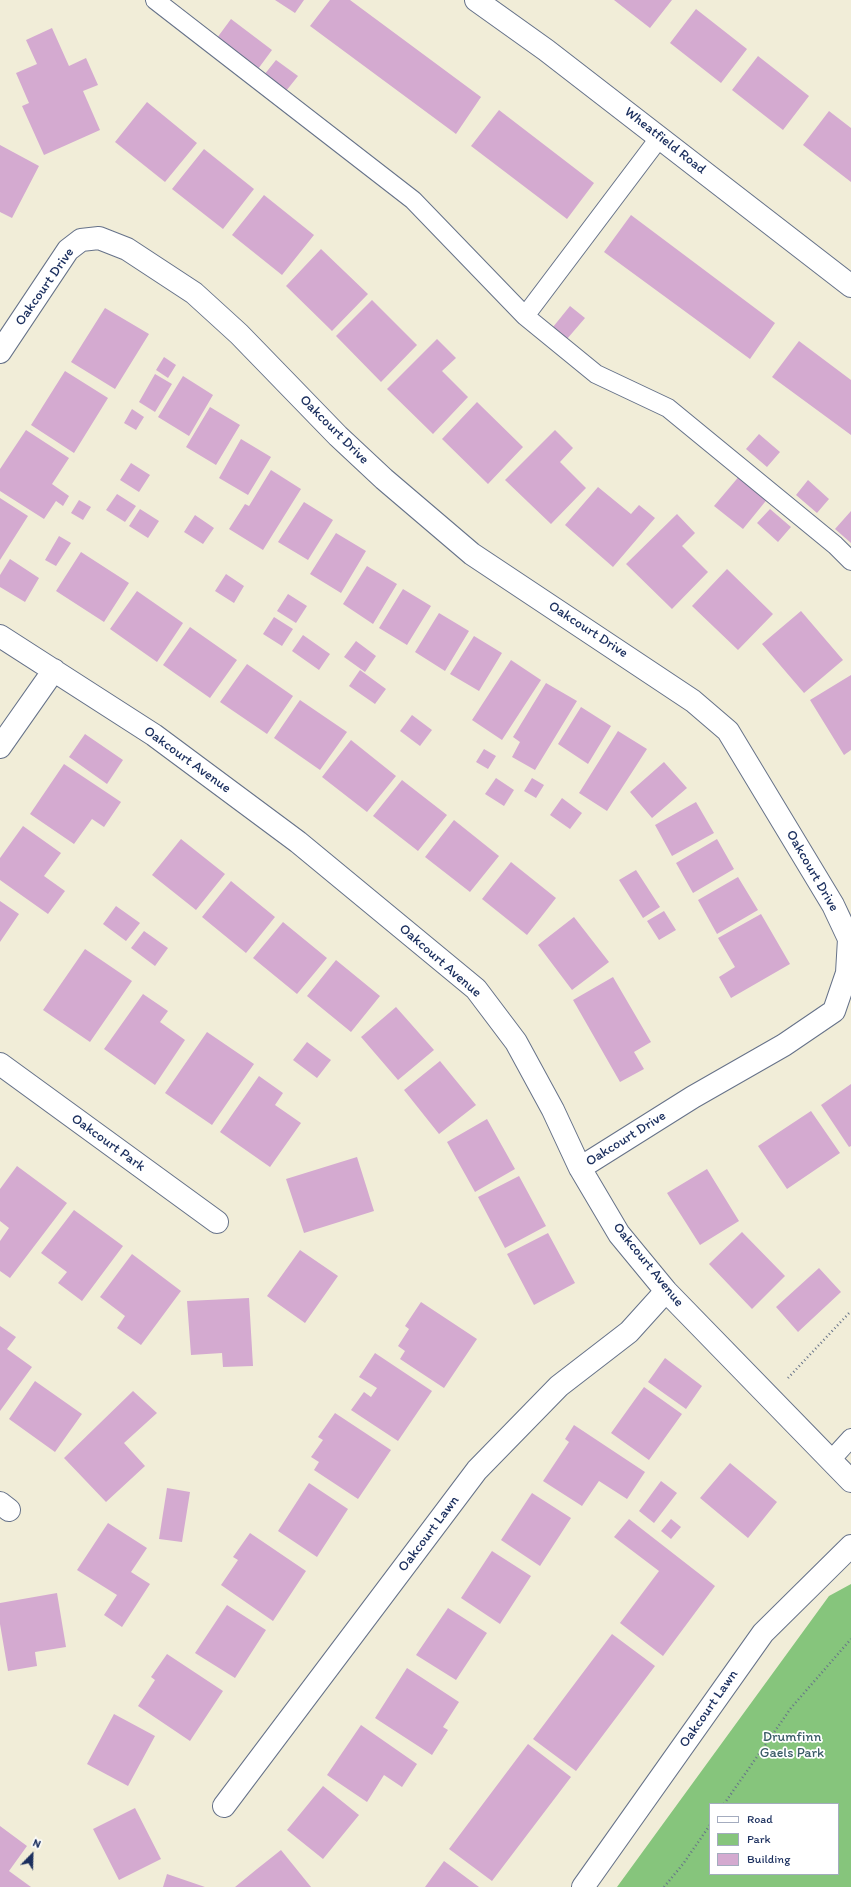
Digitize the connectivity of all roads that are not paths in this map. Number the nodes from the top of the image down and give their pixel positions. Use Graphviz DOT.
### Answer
graph roads {
  1 [pos="155,0"];
  2 [pos="476,0"];
  3 [pos="660,138"];
  4 [pos="851,286"];
  5 [pos="525,316"];
  6 [pos="0,352"];
  7 [pos="851,561"];
  8 [pos="0,636"];
  9 [pos="54,670"];
  10 [pos="0,747"];
  11 [pos="0,1064"];
  12 [pos="580,1168"];
  13 [pos="217,1222"];
  14 [pos="666,1291"];
  15 [pos="851,1438"];
  16 [pos="830,1460"];
  17 [pos="851,1481"];
  18 [pos="851,1546"];
  19 [pos="224,1806"];
  20 [pos="583,1887"];
  1 -- 5 [label="lane"];
  2 -- 3 [label="street, Wheatfield Road"];
  3 -- 4 [label="street, Wheatfield Road"];
  3 -- 5 [label="lane"];
  5 -- 7 [label="lane"];
  6 -- 12 [label="street, Oakcourt Drive"];
  8 -- 9 [label="street, Oakcourt Avenue"];
  9 -- 10 [label="street"];
  9 -- 12 [label="street, Oakcourt Avenue"];
  11 -- 13 [label="street, Oakcourt Park"];
  12 -- 14 [label="street, Oakcourt Avenue"];
  14 -- 16 [label="street, Oakcourt Avenue"];
  14 -- 19 [label="street, Oakcourt Lawn"];
  15 -- 16 [label="lane"];
  16 -- 17 [label="street, Oakcourt Avenue"];
  18 -- 20 [label="street, Oakcourt Lawn"];
}
